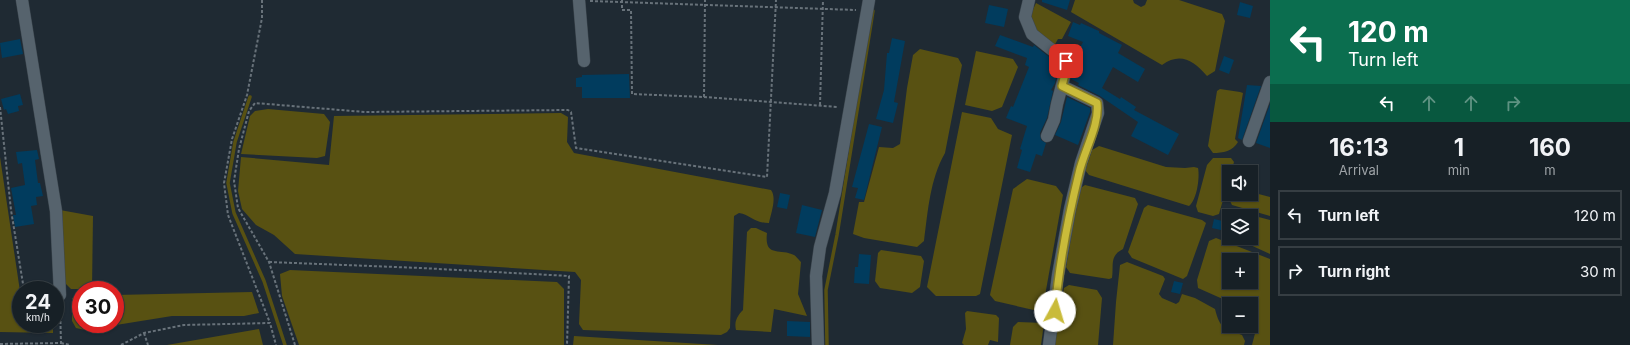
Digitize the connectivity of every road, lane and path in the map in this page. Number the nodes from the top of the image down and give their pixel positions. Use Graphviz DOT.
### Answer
graph roads {
  1 [pos="22,0"];
  2 [pos="262,0"];
  3 [pos="580,0"];
  4 [pos="705,0"];
  5 [pos="776,0"];
  6 [pos="824,0"];
  7 [pos="1029,0"];
  8 [pos="622,1"];
  9 [pos="705,4"];
  10 [pos="868,5"];
  11 [pos="776,7"];
  12 [pos="823,9"];
  13 [pos="584,61"];
  14 [pos="1270,82"];
  15 [pos="1062,86"];
  16 [pos="704,97"];
  17 [pos="771,102"];
  18 [pos="820,105"];
  19 [pos="0,107"];
  20 [pos="850,107"];
  21 [pos="1047,136"];
  22 [pos="1249,142"];
  23 [pos="269,262"];
  24 [pos="23,281"];
  25 [pos="59,281"];
  26 [pos="270,323"];
  27 [pos="61,333"];
  28 [pos="144,333"];
  29 [pos="61,343"];
  30 [pos="0,344"];
  31 [pos="70,345"];
  32 [pos="121,345"];
  33 [pos="148,345"];
  34 [pos="276,345"];
  35 [pos="295,345"];
  36 [pos="567,345"];
  37 [pos="818,345"];
  38 [pos="1049,345"];
  1 -- 25 [label="street"];
  2 -- 26 [label="path"];
  3 -- 8 [label="path"];
  3 -- 13 [label="street"];
  4 -- 9 [label="path"];
  5 -- 11 [label="path"];
  6 -- 12 [label="path"];
  7 -- 15 [label="street"];
  8 -- 9 [label="path"];
  8 -- 16 [label="path"];
  9 -- 11 [label="path"];
  9 -- 16 [label="path"];
  10 -- 12 [label="path"];
  10 -- 20 [label="street"];
  11 -- 12 [label="path"];
  11 -- 17 [label="path"];
  12 -- 18 [label="path"];
  14 -- 22 [label="street"];
  15 -- 21 [label="street"];
  15 -- 38 [label="street"];
  16 -- 17 [label="path"];
  17 -- 18 [label="path"];
  17 -- 23 [label="path"];
  18 -- 20 [label="path"];
  19 -- 24 [label="path"];
  20 -- 37 [label="street"];
  23 -- 35 [label="path"];
  23 -- 36 [label="path"];
  26 -- 28 [label="path"];
  26 -- 34 [label="path"];
  27 -- 29 [label="path"];
  28 -- 32 [label="path"];
  28 -- 33 [label="path"];
  29 -- 30 [label="path"];
  29 -- 31 [label="path"];
}
